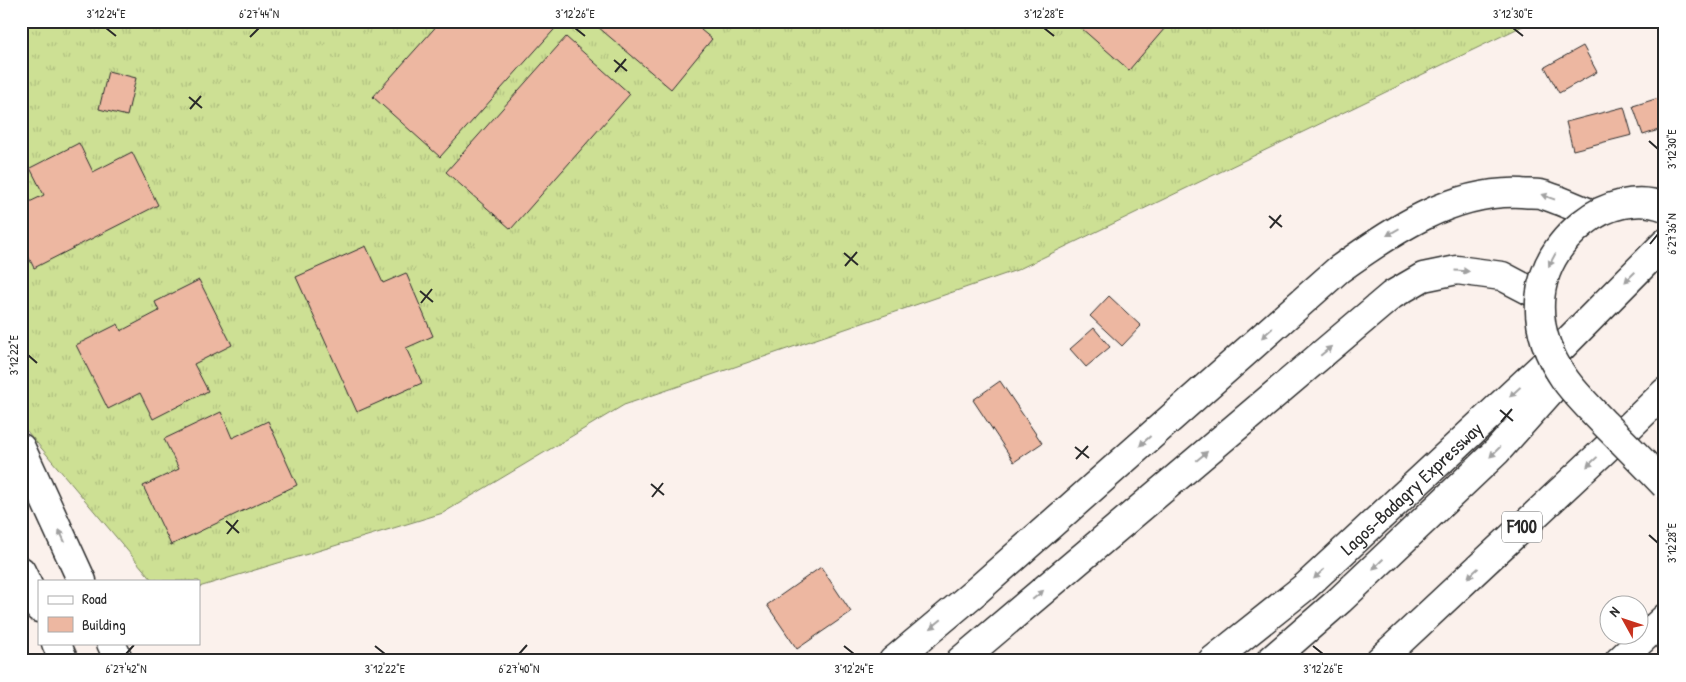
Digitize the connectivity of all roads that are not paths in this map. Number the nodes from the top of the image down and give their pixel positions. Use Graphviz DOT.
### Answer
graph roads {
  1 [pos="1665,207"];
  2 [pos="1593,214"];
  3 [pos="1665,243"];
  4 [pos="1540,296"];
  5 [pos="1563,377"];
  6 [pos="1665,392"];
  7 [pos="21,448"];
  8 [pos="1665,485"];
  9 [pos="21,571"];
  10 [pos="82,580"];
  11 [pos="38,606"];
  12 [pos="1665,618"];
  13 [pos="56,644"];
  14 [pos="111,644"];
  15 [pos="64,661"];
  16 [pos="119,661"];
  17 [pos="893,661"];
  18 [pos="960,661"];
  19 [pos="1212,661"];
  20 [pos="1270,661"];
  21 [pos="1379,661"];
  22 [pos="1619,661"];
  1 -- 2 [label="main road, bridge"];
  2 -- 4 [label="main road, one-way, bridge"];
  2 -- 17 [label="main road, one-way"];
  3 -- 19 [label="main road, Lagos-Badagry Expressway, one-way"];
  4 -- 5 [label="main road, bridge"];
  18 -- 4 [label="main road, one-way"];
  5 -- 8 [label="main road, bridge"];
  5 -- 20 [label="main road, one-way"];
  6 -- 21 [label="main road, F100, one-way"];
  10 -- 7 [label="main road, one-way"];
  9 -- 11 [label="main road"];
  12 -- 22 [label="main road"];
  13 -- 15 [label="main road"];
  14 -- 16 [label="main road"];
}
